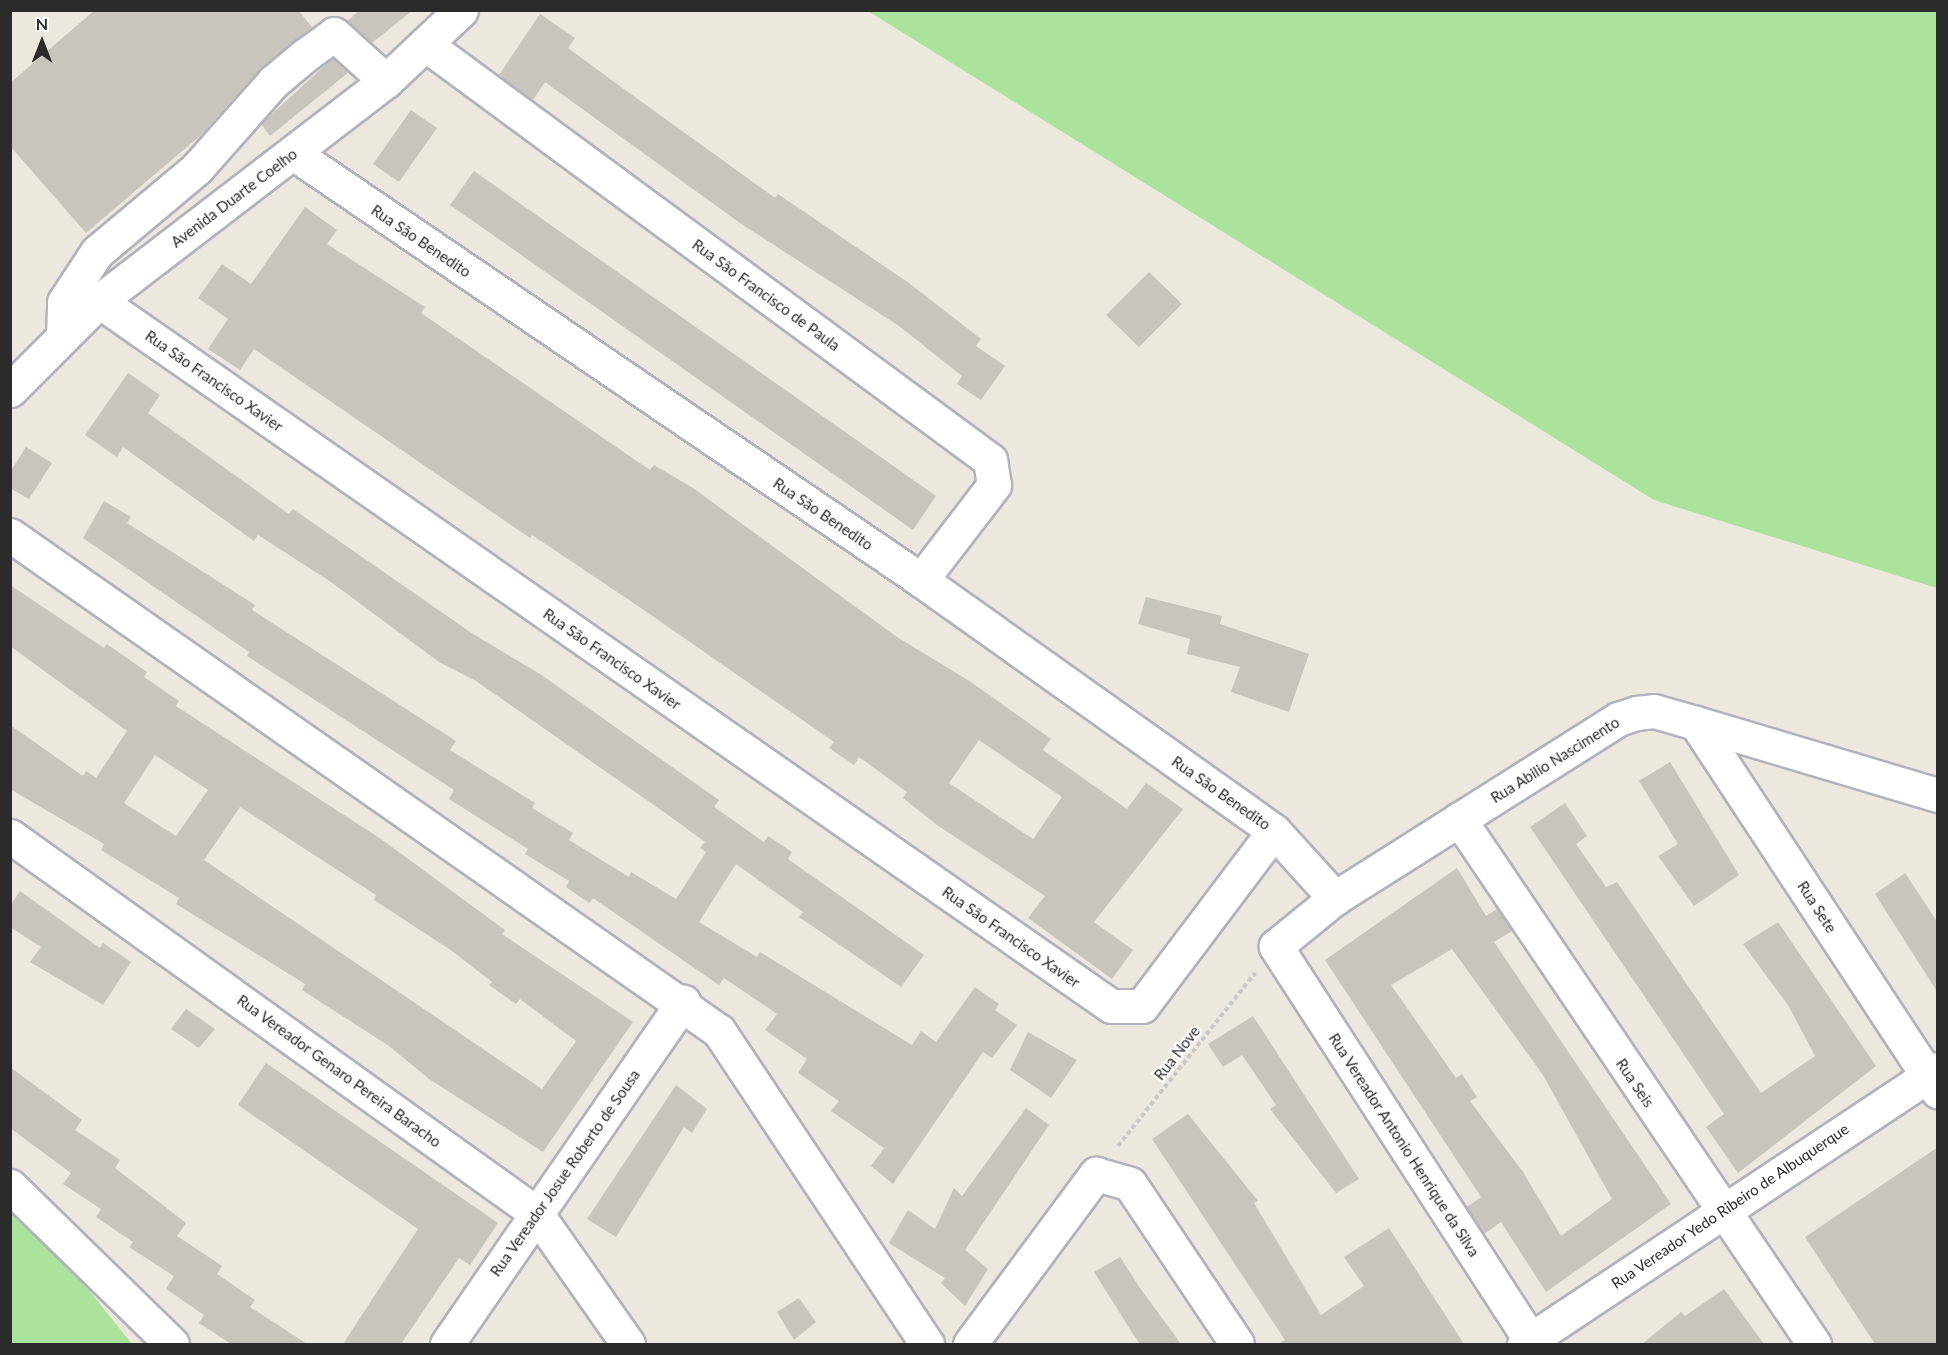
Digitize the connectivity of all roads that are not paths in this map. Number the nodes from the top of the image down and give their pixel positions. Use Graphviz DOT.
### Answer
graph roads {
  1 [pos="461,10"];
  2 [pos="425,44"];
  3 [pos="386,81"];
  4 [pos="293,153"];
  5 [pos="99,301"];
  6 [pos="63,336"];
  7 [pos="10,390"];
  8 [pos="10,535"];
  9 [pos="921,580"];
  10 [pos="1696,723"];
  11 [pos="1938,795"];
  12 [pos="1459,819"];
  13 [pos="1274,831"];
  14 [pos="10,836"];
  15 [pos="1335,898"];
  16 [pos="1276,946"];
  17 [pos="683,1002"];
  18 [pos="1934,1079"];
  19 [pos="10,1186"];
  20 [pos="1720,1209"];
  21 [pos="536,1213"];
  22 [pos="1529,1343"];
  23 [pos="172,1344"];
  24 [pos="447,1344"];
  25 [pos="628,1344"];
  26 [pos="927,1344"];
  27 [pos="970,1344"];
  28 [pos="1237,1344"];
  29 [pos="1814,1344"];
  1 -- 2 [label="street, Avenida Duarte Coelho"];
  2 -- 3 [label="street, Avenida Duarte Coelho"];
  2 -- 9 [label="street, Rua São Francisco de Paula"];
  3 -- 4 [label="street, Avenida Duarte Coelho"];
  3 -- 6 [label="street"];
  4 -- 5 [label="street, Avenida Duarte Coelho"];
  4 -- 9 [label="street, Rua São Benedito"];
  5 -- 6 [label="street, Avenida Duarte Coelho"];
  5 -- 13 [label="street, Rua São Francisco Xavier"];
  6 -- 7 [label="street, Avenida Duarte Coelho"];
  8 -- 17 [label="street"];
  9 -- 13 [label="street, Rua São Benedito"];
  10 -- 11 [label="street, Rua Abilio Nascimento"];
  10 -- 12 [label="street, Rua Abilio Nascimento"];
  10 -- 18 [label="street, Rua Sete"];
  12 -- 15 [label="street, Rua Abilio Nascimento"];
  12 -- 20 [label="street, Rua Seis"];
  13 -- 15 [label="street, Rua São Benedito"];
  14 -- 21 [label="street, Rua Vereador Genaro Pereira Baracho"];
  15 -- 16 [label="street, Rua Abilio Nascimento"];
  16 -- 22 [label="street, Rua Vereador Antonio Henrique da Silva"];
  17 -- 21 [label="street, Rua Vereador Josue Roberto de Sousa"];
  17 -- 26 [label="street"];
  18 -- 20 [label="street, Rua Vereador Yedo Ribeiro de Albuquerque"];
  19 -- 23 [label="street"];
  20 -- 22 [label="street, Rua Vereador Yedo Ribeiro de Albuquerque"];
  20 -- 29 [label="street, Rua Seis"];
  21 -- 24 [label="street, Rua Vereador Josue Roberto de Sousa"];
  21 -- 25 [label="street, Rua Vereador Genaro Pereira Baracho"];
  27 -- 28 [label="street"];
}
